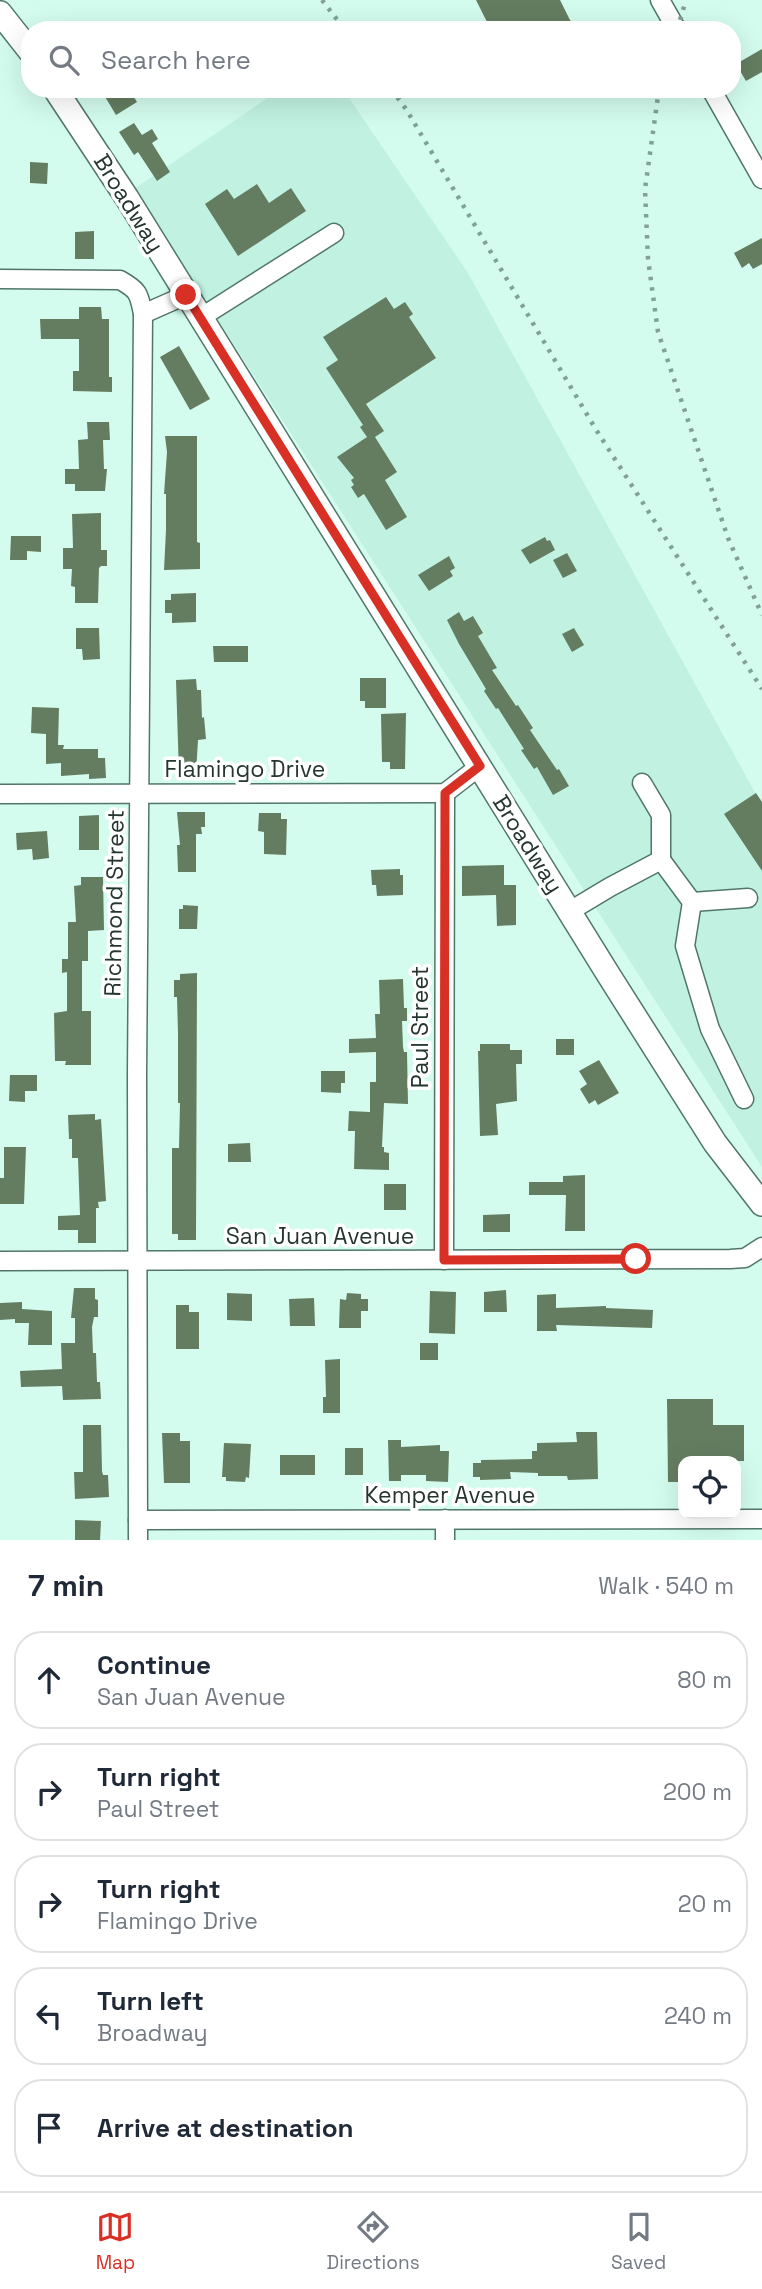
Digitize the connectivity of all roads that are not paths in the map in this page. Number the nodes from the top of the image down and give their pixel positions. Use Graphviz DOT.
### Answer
graph roads {
  1 [pos="660,0"];
  2 [pos="0,13"];
  3 [pos="672,21"];
  4 [pos="21,40"];
  5 [pos="61,98"];
  6 [pos="716,98"];
  7 [pos="762,179"];
  8 [pos="334,233"];
  9 [pos="0,279"];
  10 [pos="186,295"];
  11 [pos="143,314"];
  12 [pos="200,318"];
  13 [pos="480,766"];
  14 [pos="642,783"];
  15 [pos="140,793"];
  16 [pos="445,793"];
  17 [pos="0,794"];
  18 [pos="661,860"];
  19 [pos="748,898"];
  20 [pos="692,902"];
  21 [pos="570,911"];
  22 [pos="744,1099"];
  23 [pos="762,1204"];
  24 [pos="762,1247"];
  25 [pos="444,1260"];
  26 [pos="0,1261"];
  27 [pos="137,1261"];
  28 [pos="445,1519"];
  29 [pos="762,1519"];
  30 [pos="138,1520"];
  31 [pos="138,1540"];
  32 [pos="445,1540"];
  1 -- 3 [label="street"];
  2 -- 4 [label="main road"];
  5 -- 10 [label="main road, Broadway"];
  6 -- 7 [label="street"];
  8 -- 12 [label="street"];
  9 -- 11 [label="street"];
  10 -- 11 [label="street"];
  10 -- 12 [label="main road, Broadway"];
  11 -- 15 [label="street, Richmond Street"];
  12 -- 13 [label="main road, Broadway"];
  13 -- 16 [label="street"];
  13 -- 21 [label="main road, Broadway"];
  14 -- 18 [label="street"];
  15 -- 16 [label="street, Flamingo Drive"];
  15 -- 17 [label="street, Flamingo Drive"];
  15 -- 27 [label="street, Richmond Street"];
  16 -- 25 [label="street, Paul Street"];
  18 -- 20 [label="street"];
  18 -- 21 [label="street"];
  19 -- 20 [label="street"];
  20 -- 22 [label="street"];
  21 -- 23 [label="main road, Broadway"];
  24 -- 25 [label="street, San Juan Avenue"];
  25 -- 27 [label="street, San Juan Avenue"];
  26 -- 27 [label="street, San Juan Avenue"];
  27 -- 30 [label="street, Richmond Street"];
  28 -- 29 [label="street, Kemper Avenue"];
  28 -- 30 [label="street, Kemper Avenue"];
  28 -- 32 [label="street"];
  30 -- 31 [label="street, Richmond Street"];
}
